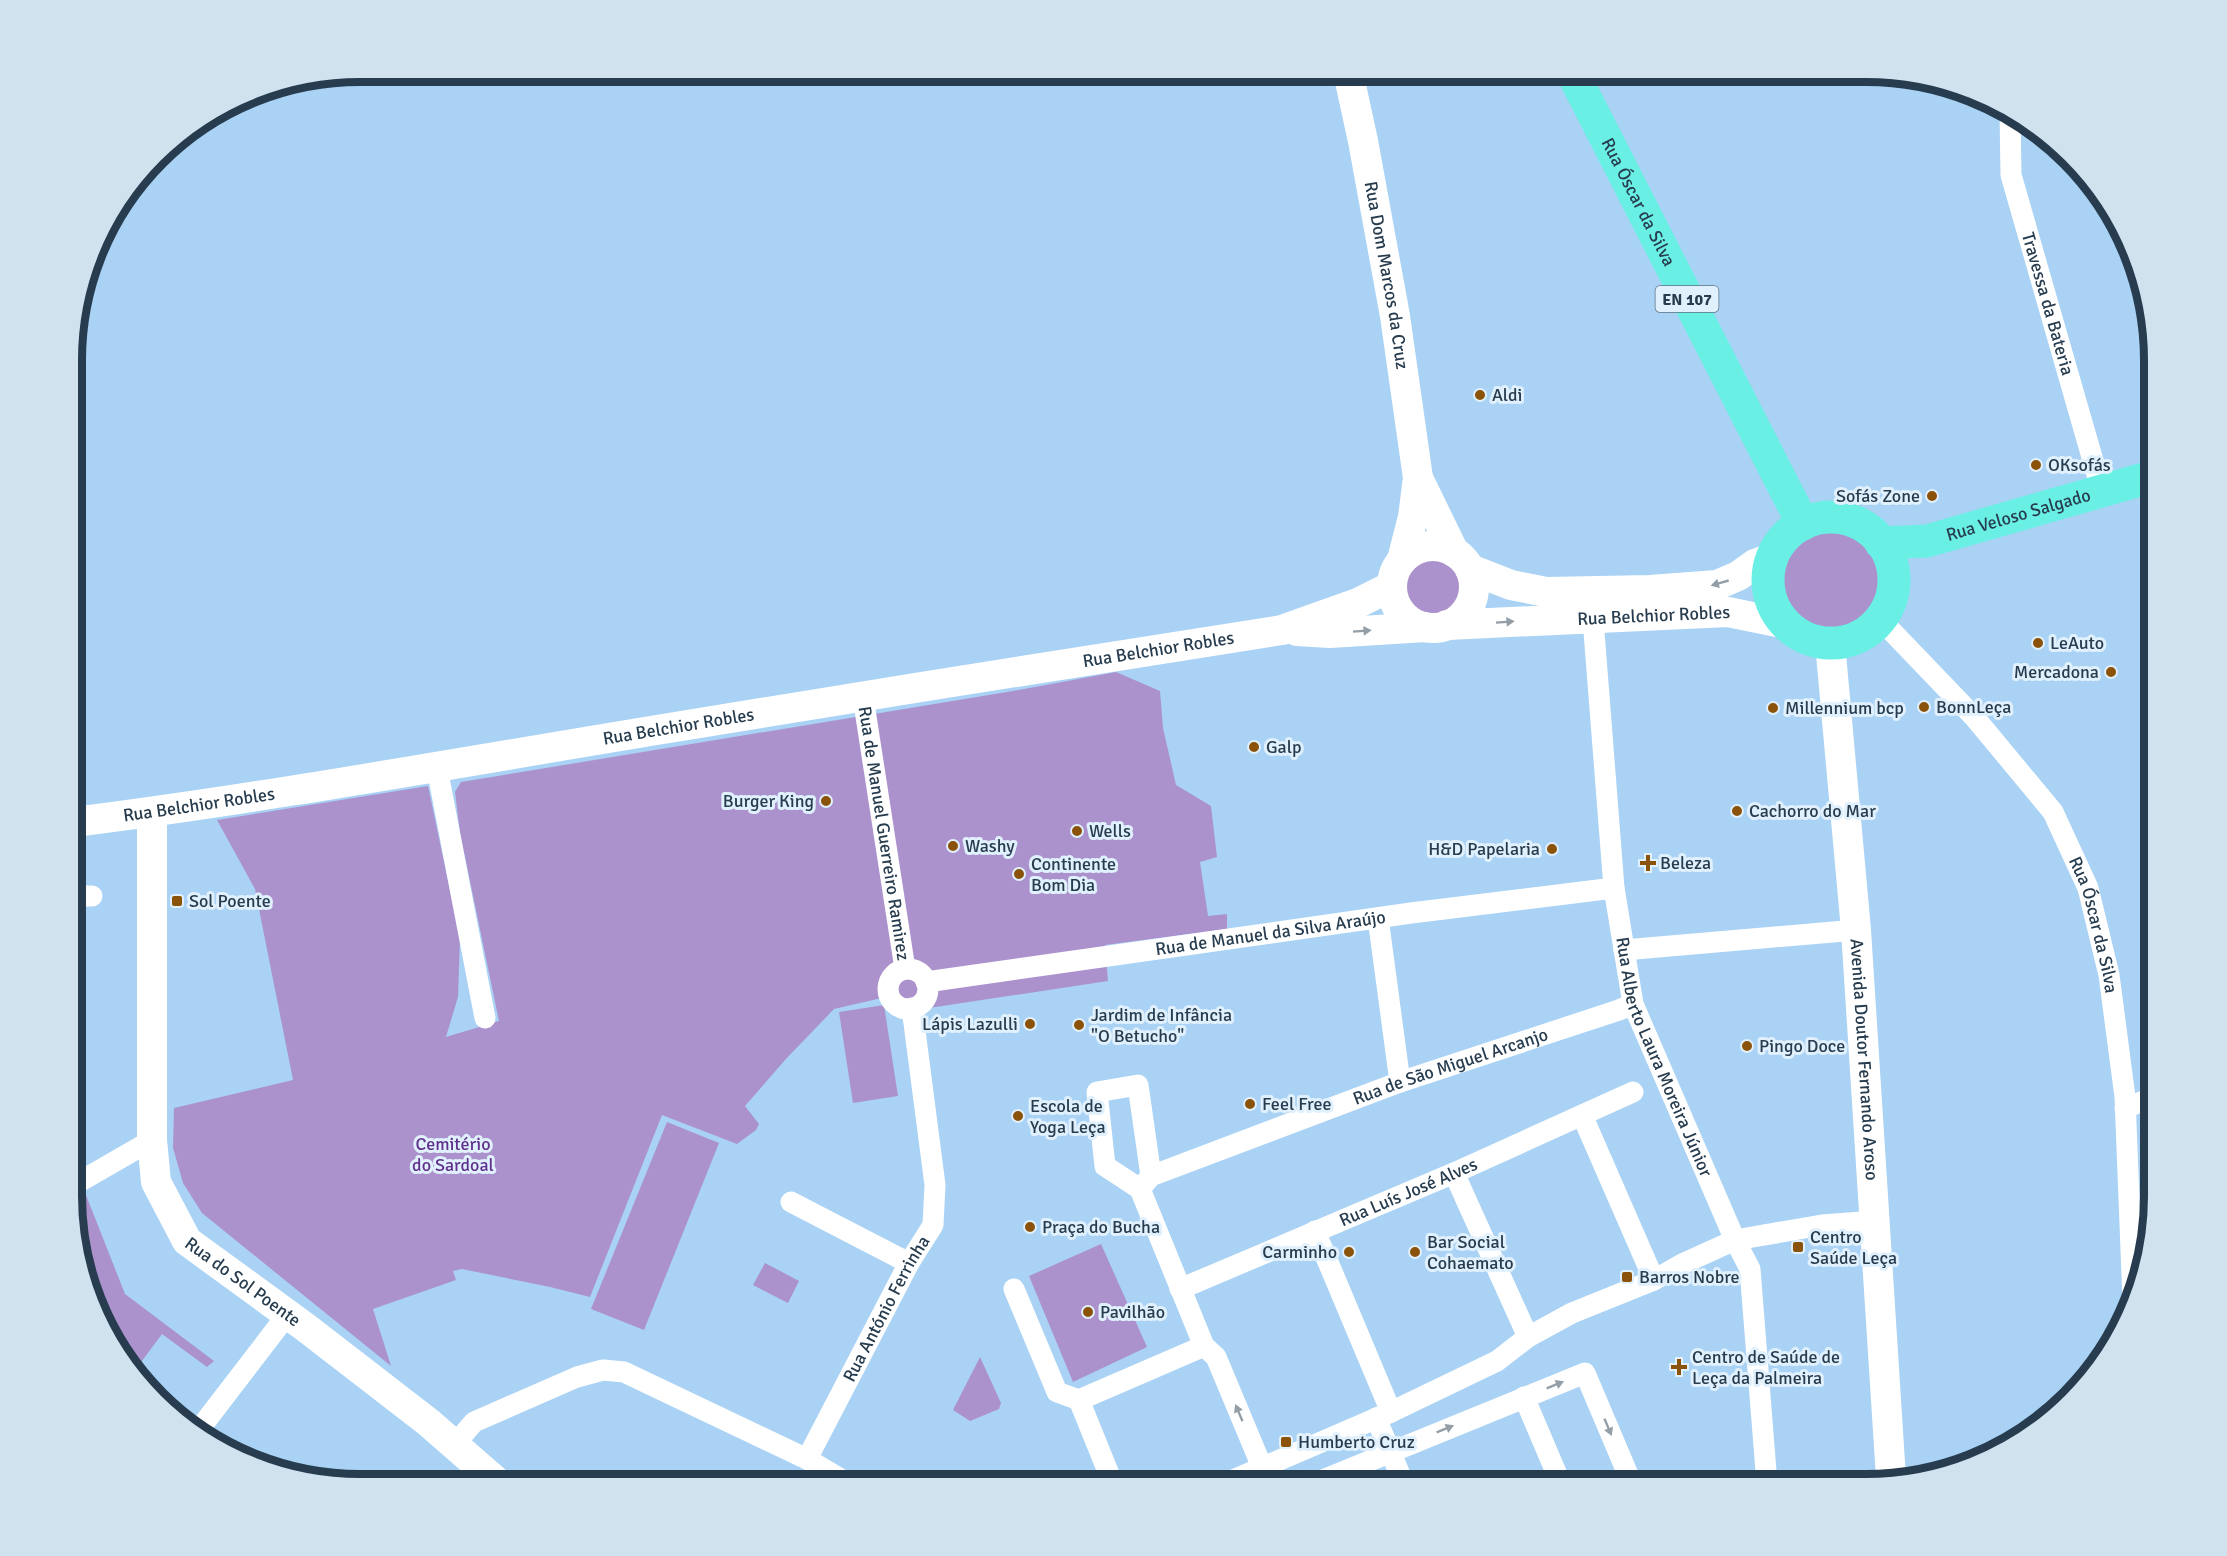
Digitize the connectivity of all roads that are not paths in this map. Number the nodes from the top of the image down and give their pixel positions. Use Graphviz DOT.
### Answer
graph roads {
  1 [pos="1350,82"];
  2 [pos="1577,82"];
  3 [pos="2010,123"];
  4 [pos="1418,478"];
  5 [pos="2144,479"];
  6 [pos="2102,492"];
  7 [pos="2144,496"];
  8 [pos="1803,524"];
  9 [pos="1881,543"];
  10 [pos="1772,558"];
  11 [pos="1462,561"];
  12 [pos="1397,573"];
  13 [pos="1893,589"];
  14 [pos="1593,619"];
  15 [pos="1880,619"];
  16 [pos="1786,624"];
  17 [pos="1436,626"];
  18 [pos="1282,630"];
  19 [pos="1830,643"];
  20 [pos="863,697"];
  21 [pos="437,768"];
  22 [pos="152,812"];
  23 [pos="82,821"];
  24 [pos="1614,888"];
  25 [pos="1378,918"];
  26 [pos="1856,930"];
  27 [pos="1624,950"];
  28 [pos="905,969"];
  29 [pos="926,982"];
  30 [pos="1633,1004"];
  31 [pos="912,1008"];
  32 [pos="485,1018"];
  33 [pos="1400,1082"];
  34 [pos="1633,1092"];
  35 [pos="2144,1101"];
  36 [pos="2125,1108"];
  37 [pos="1582,1115"];
  38 [pos="152,1140"];
  39 [pos="1454,1173"];
  40 [pos="82,1180"];
  41 [pos="791,1202"];
  42 [pos="1875,1221"];
  43 [pos="1315,1231"];
  44 [pos="1735,1240"];
  45 [pos="909,1263"];
  46 [pos="2132,1278"];
  47 [pos="1653,1280"];
  48 [pos="1014,1289"];
  49 [pos="1180,1289"];
  50 [pos="287,1315"];
  51 [pos="1528,1337"];
  52 [pos="1204,1346"];
  53 [pos="1524,1397"];
  54 [pos="1079,1400"];
  55 [pos="1383,1415"];
  56 [pos="203,1425"];
  57 [pos="455,1444"];
  58 [pos="1390,1451"];
  59 [pos="807,1459"];
  60 [pos="1891,1472"];
  61 [pos="487,1474"];
  62 [pos="832,1474"];
  63 [pos="1109,1474"];
  64 [pos="1255,1474"];
  65 [pos="1257,1474"];
  66 [pos="1336,1474"];
  67 [pos="1400,1474"];
  68 [pos="1557,1474"];
  69 [pos="1628,1474"];
  70 [pos="1766,1474"];
  1 -- 4 [label="main road, Rua Dom Marcos da Cruz"];
  2 -- 8 [label="main road, Rua Óscar da Silva / EN 107"];
  3 -- 6 [label="street, Travessa da Bateria"];
  4 -- 11 [label="main road, Rua Dom Marcos da Cruz"];
  4 -- 12 [label="main road, Rua Dom Marcos da Cruz"];
  5 -- 6 [label="main road, Rua Veloso Salgado"];
  6 -- 9 [label="main road, Rua Veloso Salgado"];
  7 -- 13 [label="main road, Rua Veloso Salgado"];
  8 -- 9 [label="main road"];
  8 -- 10 [label="main road"];
  9 -- 13 [label="main road"];
  10 -- 11 [label="main road, Rua Belchior Robles, one-way"];
  10 -- 16 [label="main road"];
  11 -- 12 [label="main road"];
  11 -- 17 [label="main road"];
  12 -- 17 [label="main road"];
  12 -- 18 [label="main road, Rua Belchior Robles"];
  13 -- 15 [label="main road"];
  14 -- 16 [label="main road, Rua Belchior Robles"];
  17 -- 14 [label="main road, Rua Belchior Robles, one-way"];
  14 -- 24 [label="street, Rua Alberto Laura Moreira Júnior"];
  15 -- 19 [label="main road"];
  15 -- 36 [label="street, Rua Óscar da Silva"];
  16 -- 19 [label="main road"];
  18 -- 17 [label="main road, Rua Belchior Robles, one-way"];
  18 -- 20 [label="main road, Rua Belchior Robles"];
  19 -- 26 [label="main road, Avenida Doutor Fernando Aroso"];
  20 -- 21 [label="main road, Rua Belchior Robles"];
  20 -- 28 [label="street, Rua de Manuel Guerreiro Ramirez"];
  21 -- 22 [label="main road, Rua Belchior Robles"];
  21 -- 32 [label="street"];
  22 -- 23 [label="main road, Rua Belchior Robles"];
  22 -- 38 [label="main road, Rua do Sol Poente"];
  24 -- 25 [label="street, Rua de Manuel da Silva Araújo"];
  24 -- 27 [label="street, Rua Alberto Laura Moreira Júnior"];
  25 -- 29 [label="street, Rua de Manuel da Silva Araújo"];
  25 -- 33 [label="street"];
  26 -- 27 [label="street"];
  26 -- 42 [label="main road, Avenida Doutor Fernando Aroso"];
  27 -- 30 [label="street, Rua Alberto Laura Moreira Júnior"];
  28 -- 29 [label="street"];
  28 -- 31 [label="street"];
  29 -- 31 [label="street"];
  30 -- 33 [label="street, Rua de São Miguel Arcanjo"];
  30 -- 44 [label="street, Rua Alberto Laura Moreira Júnior"];
  31 -- 45 [label="street, Rua António Ferrinha"];
  33 -- 49 [label="street, Rua de São Miguel Arcanjo"];
  34 -- 37 [label="street, Rua Luís José Alves"];
  35 -- 36 [label="street"];
  36 -- 46 [label="street, Rua Óscar da Silva"];
  37 -- 39 [label="street, Rua Luís José Alves"];
  37 -- 47 [label="street"];
  38 -- 40 [label="street"];
  38 -- 50 [label="main road, Rua do Sol Poente"];
  39 -- 43 [label="street, Rua Luís José Alves"];
  39 -- 51 [label="street"];
  41 -- 45 [label="street"];
  42 -- 44 [label="street"];
  42 -- 60 [label="main road, Avenida Doutor Fernando Aroso"];
  43 -- 49 [label="street, Rua Luís José Alves"];
  43 -- 55 [label="street"];
  44 -- 47 [label="street"];
  44 -- 70 [label="street, Rua Alberto Laura Moreira Júnior"];
  45 -- 59 [label="street, Rua António Ferrinha"];
  47 -- 51 [label="street"];
  48 -- 54 [label="street"];
  49 -- 52 [label="street"];
  50 -- 56 [label="street"];
  50 -- 57 [label="main road, Rua do Sol Poente"];
  51 -- 55 [label="street"];
  52 -- 54 [label="street"];
  64 -- 52 [label="street, one-way"];
  58 -- 53 [label="street, one-way"];
  53 -- 68 [label="street"];
  53 -- 69 [label="street, one-way"];
  54 -- 63 [label="street"];
  55 -- 58 [label="street"];
  55 -- 65 [label="street"];
  57 -- 59 [label="street"];
  57 -- 61 [label="main road, Rua do Sol Poente"];
  58 -- 66 [label="street"];
  58 -- 67 [label="street"];
  59 -- 62 [label="street"];
}
